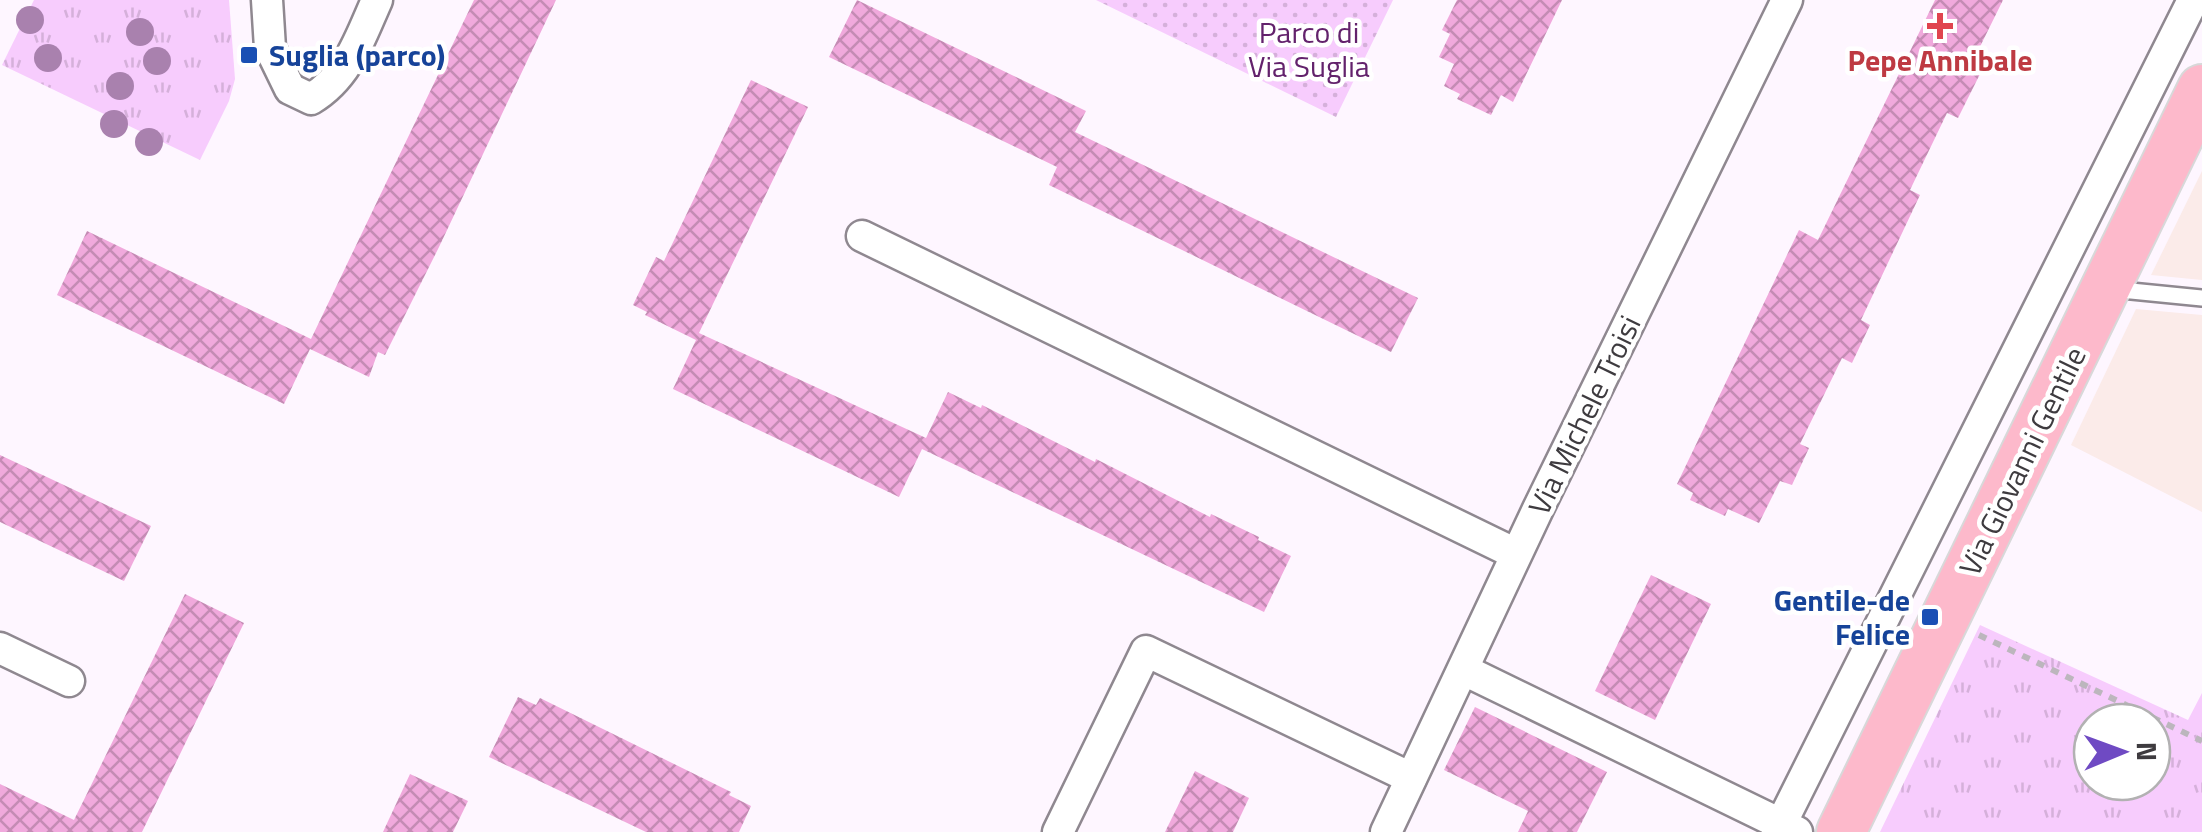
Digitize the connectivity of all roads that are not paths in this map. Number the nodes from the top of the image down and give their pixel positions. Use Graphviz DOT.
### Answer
graph roads {
  1 [pos="267,0"];
  2 [pos="377,0"];
  3 [pos="1786,0"];
  4 [pos="2192,0"];
  5 [pos="2202,89"];
  6 [pos="2112,162"];
  7 [pos="2156,183"];
  8 [pos="862,236"];
  9 [pos="2106,289"];
  10 [pos="2202,298"];
  11 [pos="1516,554"];
  12 [pos="0,648"];
  13 [pos="1464,670"];
  14 [pos="70,681"];
  15 [pos="1411,778"];
  16 [pos="1785,829"];
  17 [pos="1058,832"];
  18 [pos="1386,832"];
  19 [pos="1841,832"];
  1 -- 2 [label="street"];
  3 -- 11 [label="street, Via Michele Troisi"];
  4 -- 6 [label="street"];
  5 -- 7 [label="main road, Via Giovanni Gentile"];
  6 -- 7 [label="street"];
  6 -- 16 [label="street"];
  7 -- 9 [label="main road, Via Giovanni Gentile"];
  8 -- 11 [label="street"];
  9 -- 10 [label="lane"];
  9 -- 19 [label="main road, Via Giovanni Gentile"];
  11 -- 13 [label="street, Via Michele Troisi"];
  12 -- 14 [label="street"];
  13 -- 15 [label="street, Via Michele Troisi"];
  13 -- 16 [label="street"];
  15 -- 17 [label="street"];
  15 -- 18 [label="street, Via Michele Troisi"];
}
